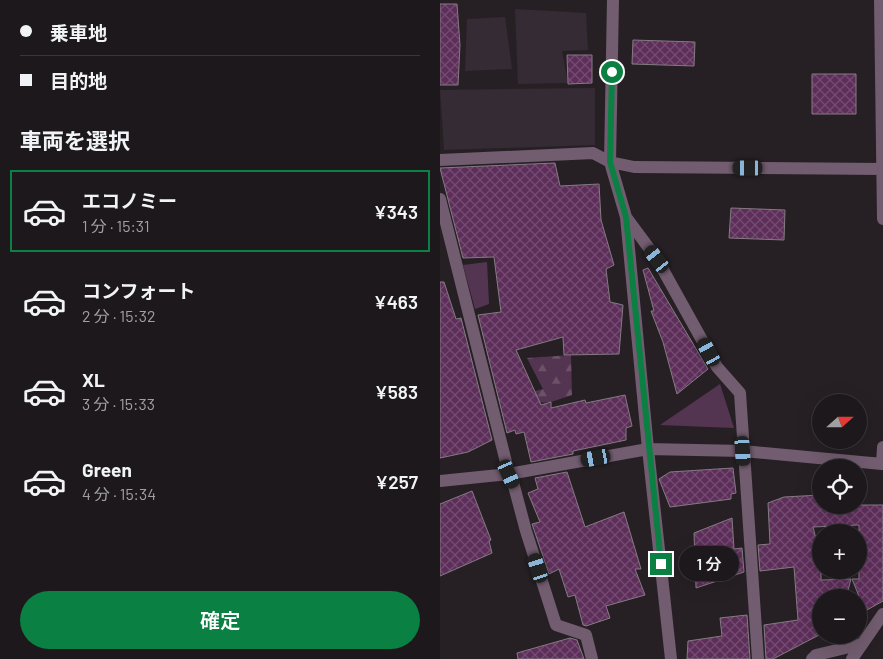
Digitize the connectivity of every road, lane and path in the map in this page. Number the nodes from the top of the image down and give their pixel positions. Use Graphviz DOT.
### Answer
graph roads {
  1 [pos="613,0"];
  2 [pos="880,0"];
  3 [pos="440,160"];
  4 [pos="610,162"];
  5 [pos="882,169"];
  6 [pos="440,199"];
  7 [pos="626,217"];
  8 [pos="883,219"];
  9 [pos="883,447"];
  10 [pos="648,449"];
  11 [pos="743,451"];
  12 [pos="509,474"];
  13 [pos="440,481"];
  14 [pos="883,614"];
  15 [pos="867,637"];
  16 [pos="862,644"];
  17 [pos="592,659"];
  18 [pos="671,659"];
  19 [pos="758,659"];
  20 [pos="812,659"];
  21 [pos="852,659"];
  1 -- 4 [label="street"];
  2 -- 5 [label="street"];
  3 -- 4 [label="street"];
  4 -- 5 [label="street"];
  4 -- 7 [label="street"];
  5 -- 8 [label="street"];
  6 -- 12 [label="street"];
  7 -- 10 [label="street"];
  7 -- 11 [label="street"];
  9 -- 11 [label="street"];
  10 -- 11 [label="street"];
  10 -- 12 [label="street"];
  10 -- 18 [label="street"];
  11 -- 19 [label="street"];
  12 -- 13 [label="street"];
  12 -- 17 [label="street"];
  14 -- 15 [label="street"];
  16 -- 20 [label="street"];
  16 -- 21 [label="street"];
}
